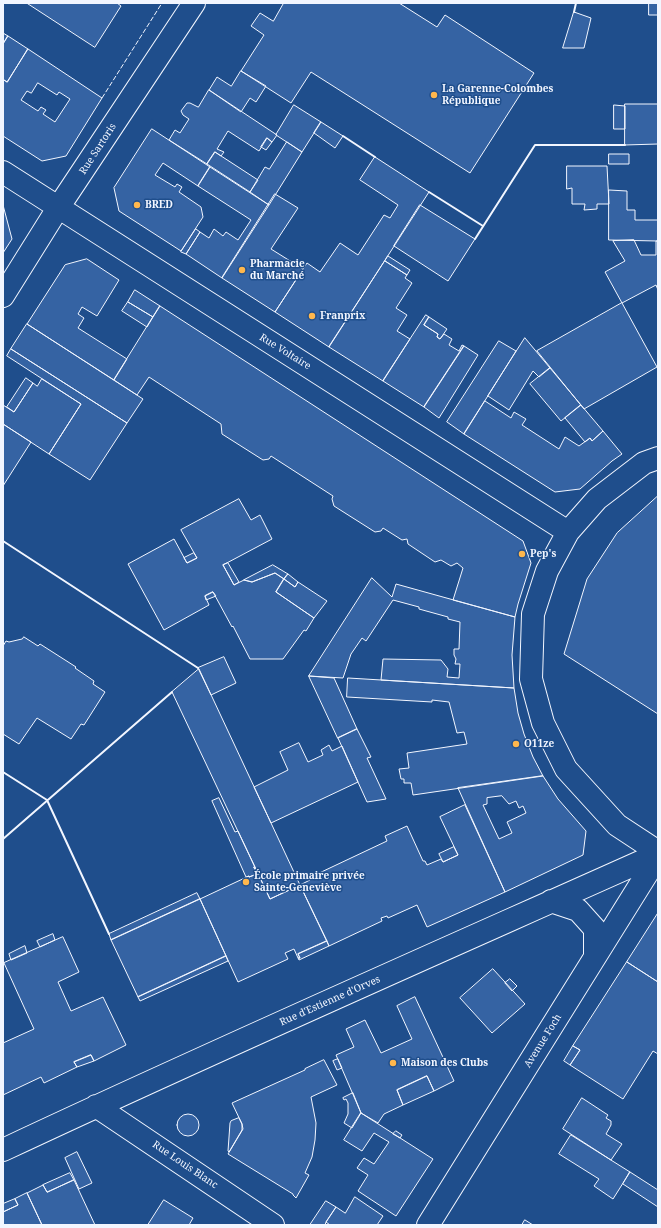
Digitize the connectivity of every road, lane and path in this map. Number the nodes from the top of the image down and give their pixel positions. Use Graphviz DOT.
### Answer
graph roads {
  1 [pos="194,3"];
  2 [pos="3,172"];
  3 [pos="58,208"];
  4 [pos="3,296"];
  5 [pos="658,458"];
  6 [pos="568,532"];
  7 [pos="658,854"];
  8 [pos="552,901"];
  9 [pos="595,956"];
  10 [pos="96,1106"];
  11 [pos="3,1150"];
  12 [pos="274,1225"];
  13 [pos="428,1225"];
  1 -- 3 [label="street, Rue Sartoris"];
  2 -- 3 [label="street, Rue Voltaire"];
  3 -- 4 [label="street, Rue Sartoris"];
  3 -- 6 [label="street, Rue Voltaire"];
  5 -- 6 [label="street"];
  6 -- 7 [label="street"];
  7 -- 8 [label="street, Rue d'Estienne d'Orves"];
  7 -- 9 [label="street, Avenue Foch"];
  8 -- 9 [label="street"];
  8 -- 10 [label="street, Rue d'Estienne d'Orves"];
  9 -- 13 [label="street, Avenue Foch"];
  10 -- 11 [label="street, Rue d'Estienne d'Orves"];
  10 -- 12 [label="street, Rue Louis Blanc"];
}
